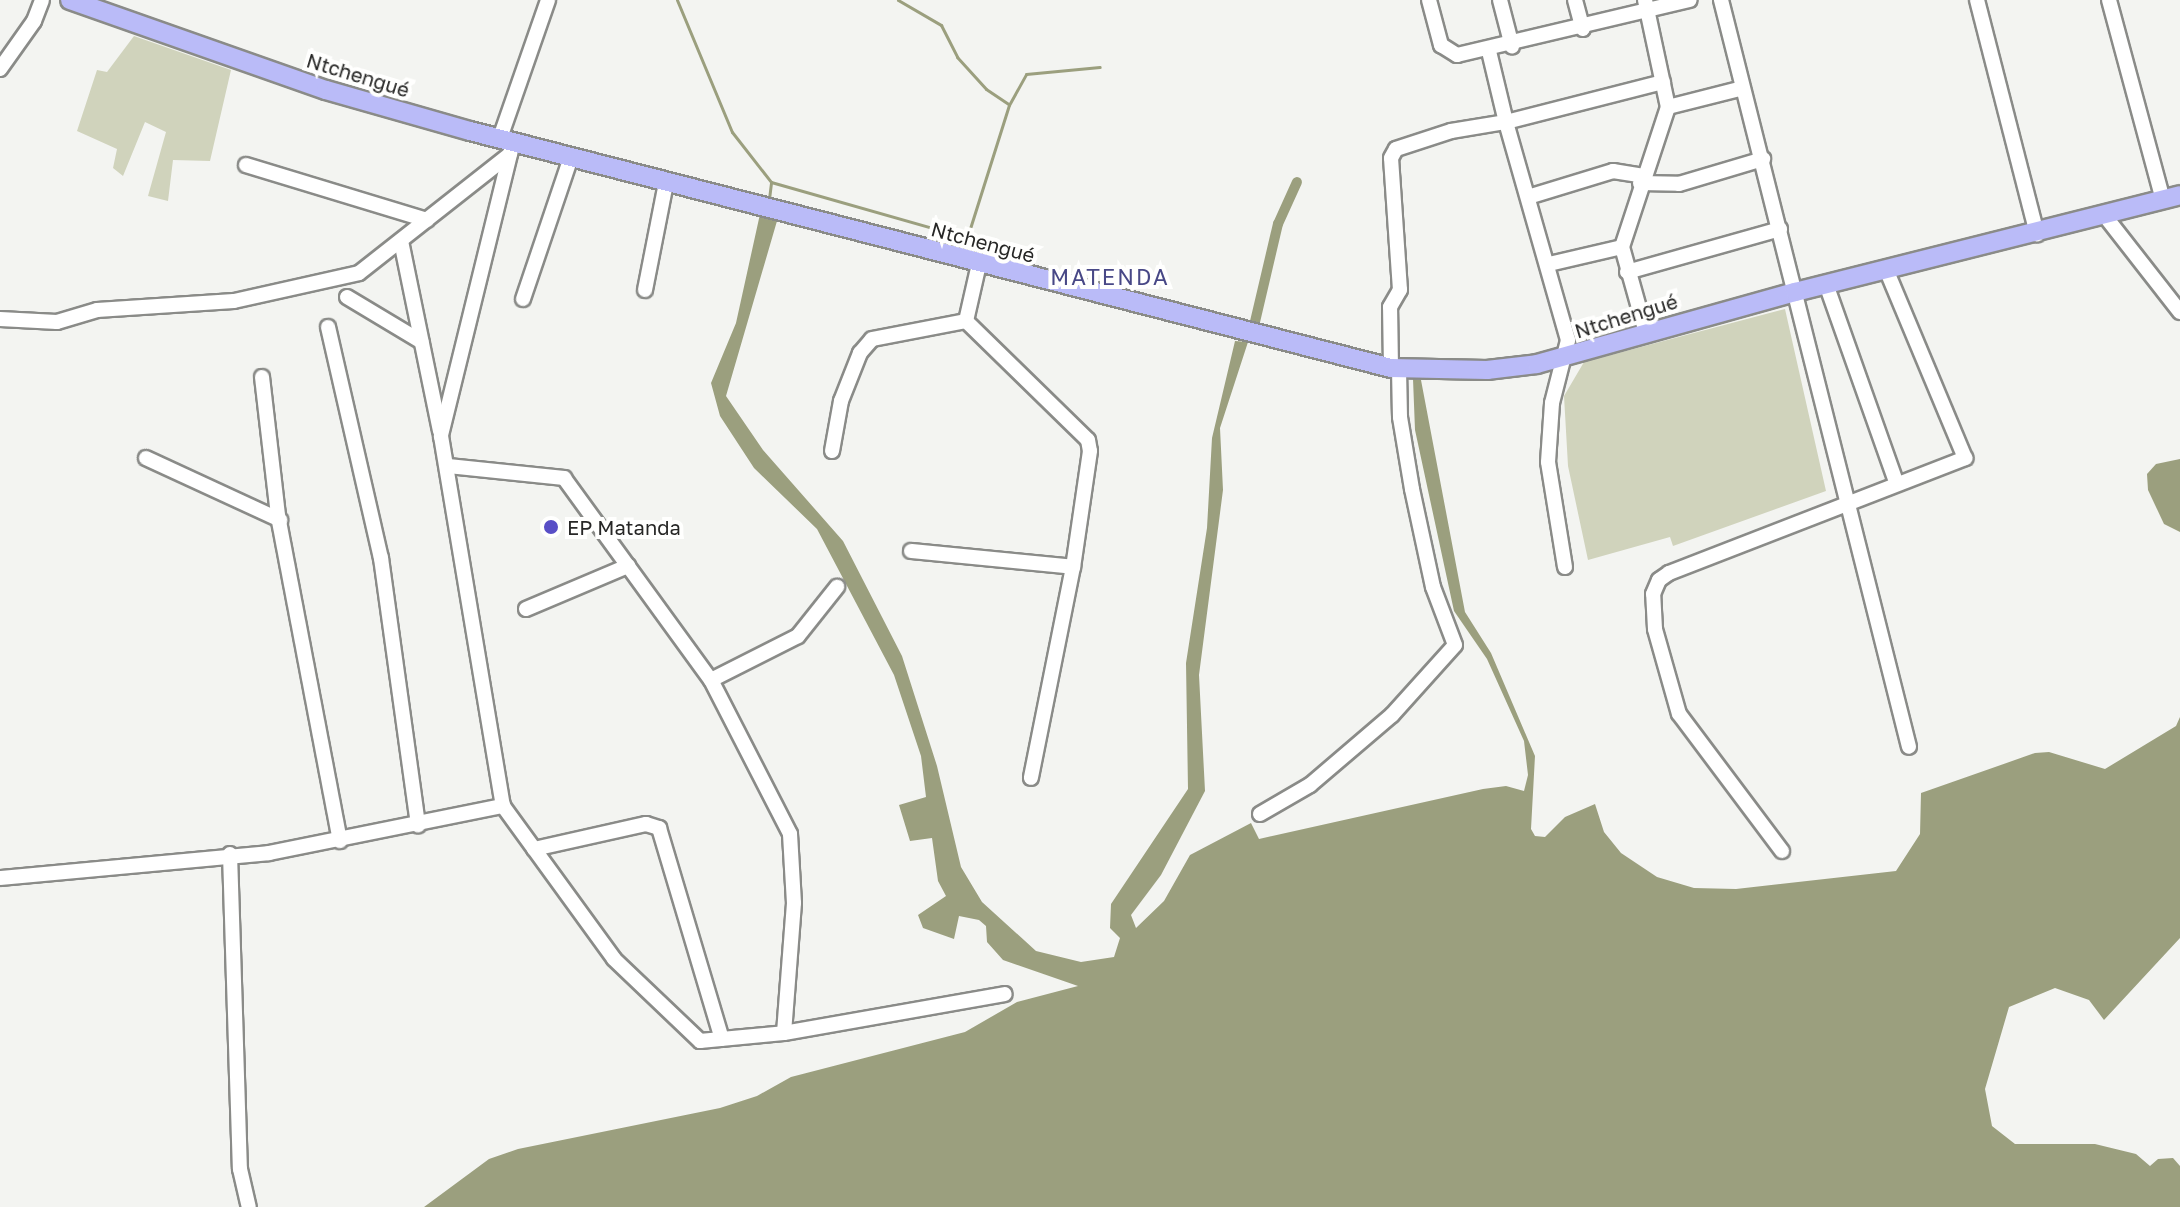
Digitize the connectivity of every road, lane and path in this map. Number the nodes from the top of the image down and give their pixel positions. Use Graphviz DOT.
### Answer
graph roads {
  1 [pos="42,0"];
  2 [pos="70,0"];
  3 [pos="548,0"];
  4 [pos="1429,0"];
  5 [pos="1500,0"];
  6 [pos="1575,0"];
  7 [pos="1690,0"];
  8 [pos="1721,0"];
  9 [pos="1977,0"];
  10 [pos="2109,0"];
  11 [pos="1646,5"];
  12 [pos="1583,29"];
  13 [pos="1512,46"];
  14 [pos="1489,51"];
  15 [pos="0,69"];
  16 [pos="1663,82"];
  17 [pos="1743,88"];
  18 [pos="1668,107"];
  19 [pos="1506,122"];
  20 [pos="508,145"];
  21 [pos="571,157"];
  22 [pos="1763,159"];
  23 [pos="246,165"];
  24 [pos="1642,179"];
  25 [pos="666,183"];
  26 [pos="1528,197"];
  27 [pos="2171,198"];
  28 [pos="2105,216"];
  29 [pos="427,220"];
  30 [pos="1780,229"];
  31 [pos="2037,234"];
  32 [pos="401,241"];
  33 [pos="1622,247"];
  34 [pos="979,264"];
  35 [pos="1549,264"];
  36 [pos="1886,269"];
  37 [pos="1627,272"];
  38 [pos="1826,284"];
  39 [pos="645,290"];
  40 [pos="1795,292"];
  41 [pos="347,297"];
  42 [pos="523,299"];
  43 [pos="2180,312"];
  44 [pos="0,319"];
  45 [pos="966,321"];
  46 [pos="328,327"];
  47 [pos="1646,333"];
  48 [pos="422,342"];
  49 [pos="1568,357"];
  50 [pos="1395,368"];
  51 [pos="262,377"];
  52 [pos="441,436"];
  53 [pos="832,451"];
  54 [pos="146,458"];
  55 [pos="448,466"];
  56 [pos="1897,484"];
  57 [pos="1846,503"];
  58 [pos="280,520"];
  59 [pos="911,551"];
  60 [pos="628,566"];
  61 [pos="1073,567"];
  62 [pos="1565,567"];
  63 [pos="837,587"];
  64 [pos="526,609"];
  65 [pos="711,680"];
  66 [pos="1909,747"];
  67 [pos="1031,778"];
  68 [pos="503,806"];
  69 [pos="1260,814"];
  70 [pos="418,825"];
  71 [pos="340,841"];
  72 [pos="534,849"];
  73 [pos="1782,851"];
  74 [pos="230,854"];
  75 [pos="0,878"];
  76 [pos="1005,994"];
  77 [pos="784,1033"];
  78 [pos="722,1039"];
  79 [pos="249,1207"];
  1 -- 15 [label="street"];
  2 -- 20 [label="main road, Ntchengué"];
  3 -- 20 [label="street"];
  4 -- 14 [label="street"];
  5 -- 13 [label="street"];
  6 -- 12 [label="street"];
  7 -- 11 [label="street"];
  8 -- 17 [label="street"];
  9 -- 31 [label="street"];
  10 -- 27 [label="street"];
  11 -- 12 [label="street"];
  11 -- 16 [label="street"];
  12 -- 13 [label="street"];
  13 -- 14 [label="street"];
  14 -- 19 [label="street"];
  16 -- 18 [label="street"];
  16 -- 19 [label="street"];
  17 -- 18 [label="street"];
  17 -- 22 [label="street"];
  18 -- 24 [label="street"];
  19 -- 26 [label="street"];
  19 -- 50 [label="street"];
  20 -- 21 [label="main road, Ntchengué"];
  20 -- 29 [label="street"];
  20 -- 52 [label="street"];
  21 -- 25 [label="main road, Ntchengué"];
  21 -- 42 [label="street"];
  22 -- 24 [label="street"];
  22 -- 30 [label="street"];
  23 -- 29 [label="street"];
  24 -- 26 [label="street"];
  24 -- 33 [label="street"];
  25 -- 34 [label="main road, Ntchengué"];
  25 -- 39 [label="street"];
  26 -- 35 [label="street"];
  27 -- 28 [label="main road, Ntchengué"];
  28 -- 31 [label="main road, Ntchengué"];
  28 -- 43 [label="street"];
  29 -- 32 [label="street"];
  30 -- 37 [label="street"];
  30 -- 40 [label="street"];
  31 -- 36 [label="main road, Ntchengué"];
  32 -- 44 [label="street"];
  32 -- 48 [label="street"];
  33 -- 35 [label="street"];
  33 -- 37 [label="street"];
  34 -- 45 [label="street"];
  34 -- 50 [label="main road, Ntchengué"];
  35 -- 49 [label="street"];
  36 -- 38 [label="main road, Ntchengué"];
  36 -- 56 [label="street"];
  37 -- 47 [label="street"];
  38 -- 40 [label="main road, Ntchengué"];
  38 -- 56 [label="street"];
  40 -- 47 [label="main road, Ntchengué"];
  40 -- 57 [label="street"];
  41 -- 48 [label="street"];
  45 -- 53 [label="street"];
  45 -- 61 [label="street"];
  46 -- 70 [label="street"];
  47 -- 49 [label="main road, Ntchengué"];
  48 -- 52 [label="street"];
  49 -- 50 [label="main road, Ntchengué"];
  49 -- 62 [label="street"];
  50 -- 69 [label="street"];
  51 -- 58 [label="street"];
  52 -- 55 [label="street"];
  54 -- 58 [label="street"];
  55 -- 60 [label="street"];
  55 -- 68 [label="street"];
  56 -- 57 [label="street"];
  57 -- 66 [label="street"];
  57 -- 73 [label="street"];
  58 -- 71 [label="street"];
  59 -- 61 [label="street"];
  60 -- 64 [label="street"];
  60 -- 65 [label="street"];
  61 -- 67 [label="street"];
  63 -- 65 [label="street"];
  65 -- 77 [label="street"];
  68 -- 70 [label="street"];
  68 -- 72 [label="street"];
  70 -- 71 [label="street"];
  71 -- 74 [label="street"];
  72 -- 78 [label="street"];
  72 -- 78 [label="street"];
  74 -- 75 [label="street"];
  74 -- 79 [label="street"];
  76 -- 77 [label="street"];
  77 -- 78 [label="street"];
}
